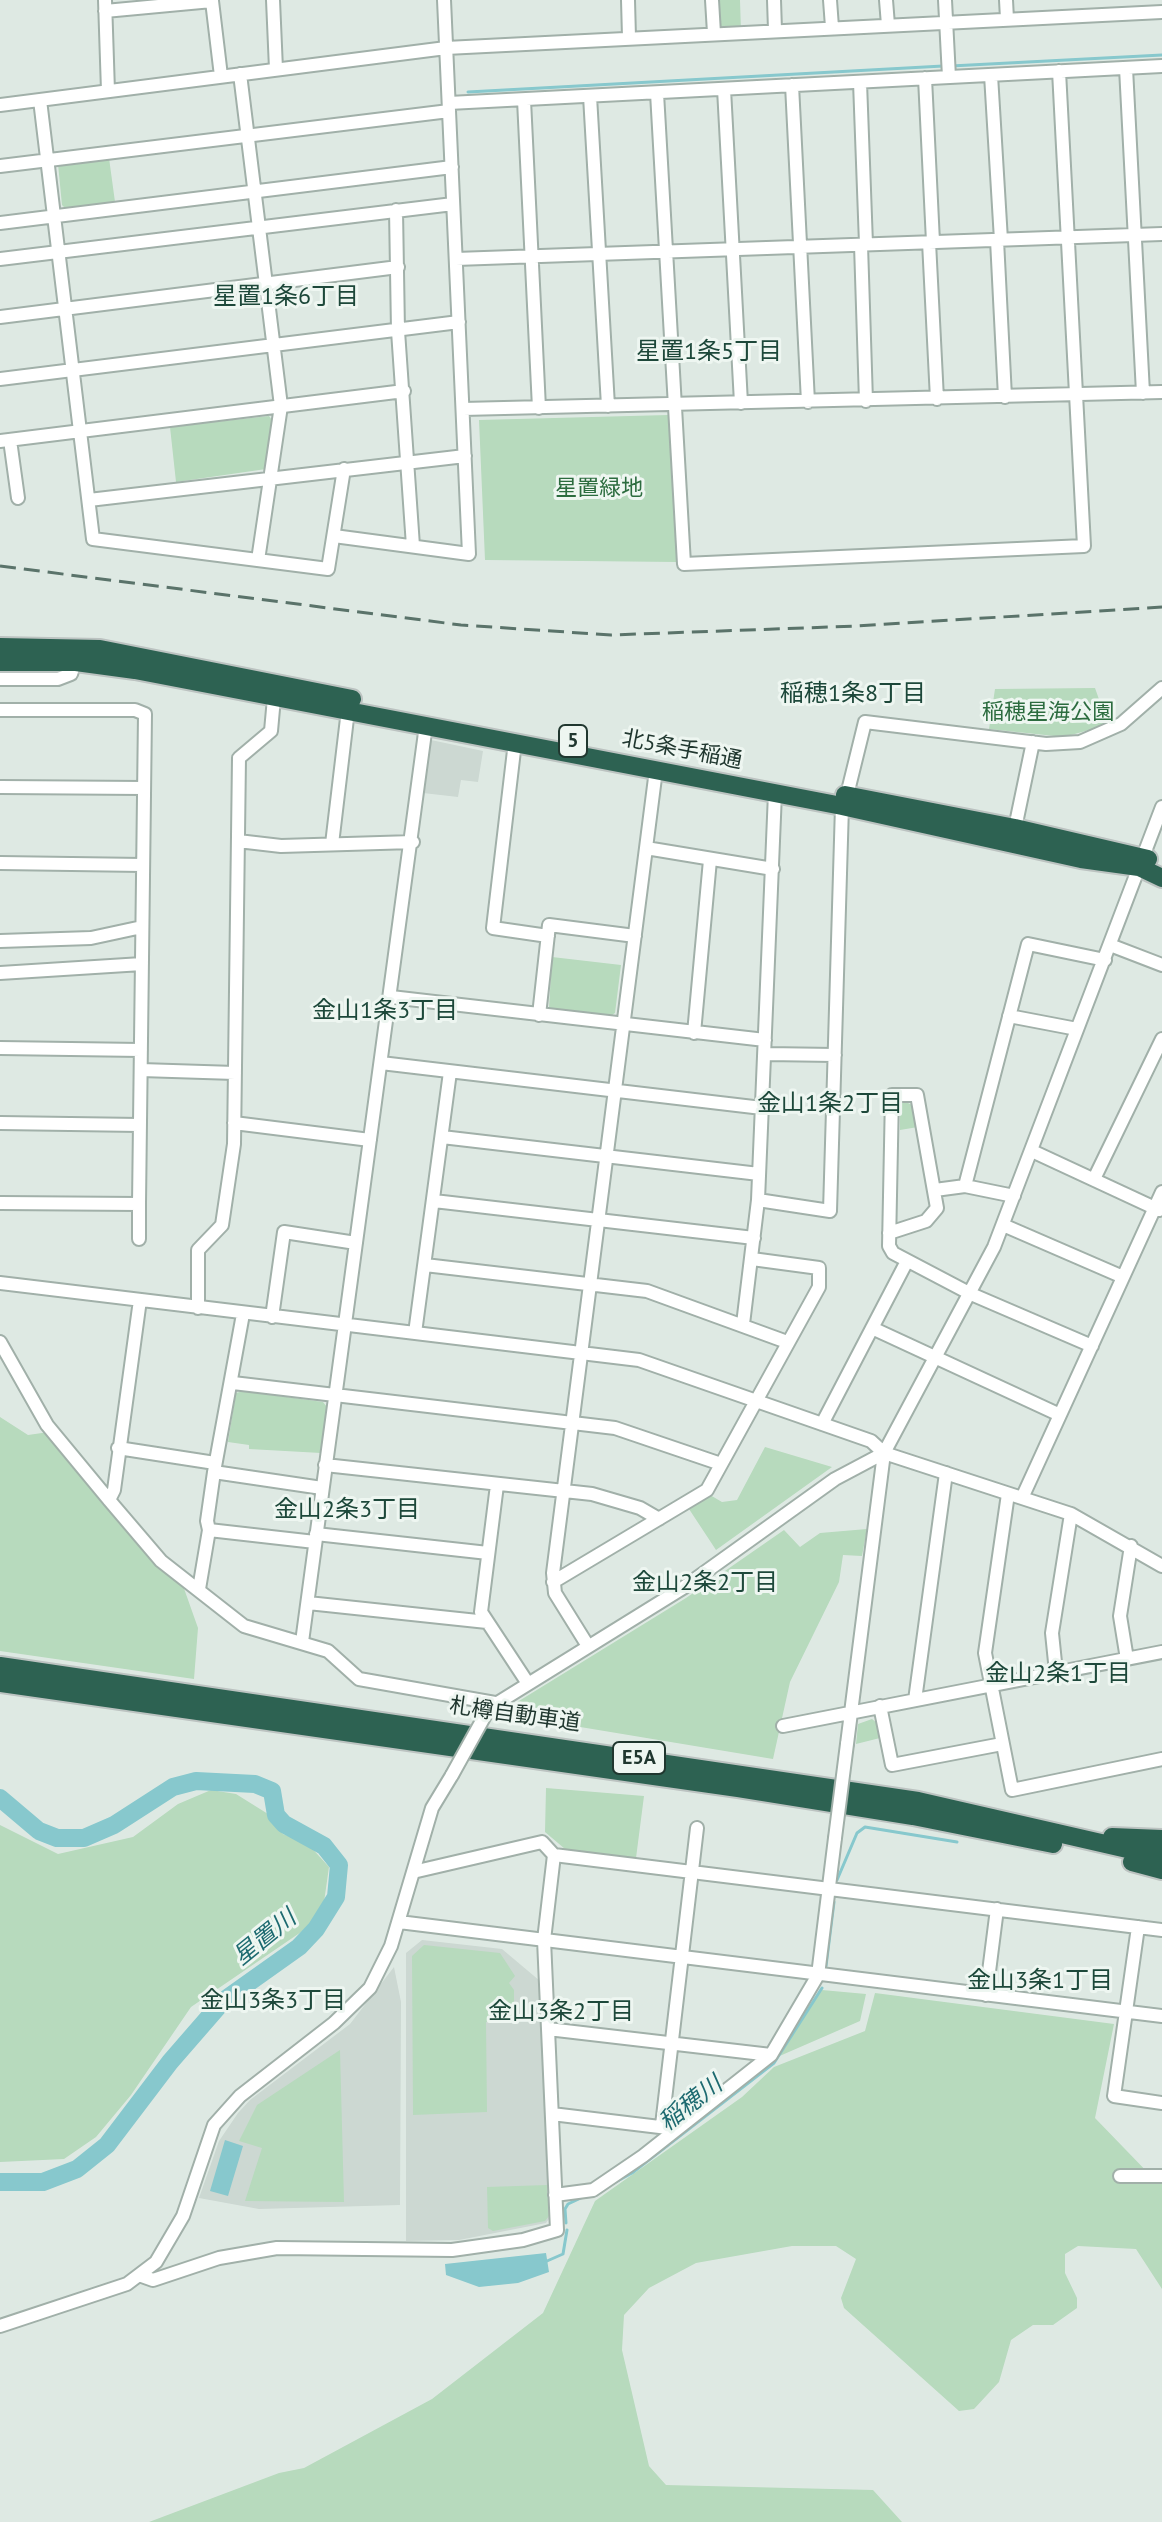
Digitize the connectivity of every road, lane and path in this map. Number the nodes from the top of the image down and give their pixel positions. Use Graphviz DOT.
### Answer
graph roads {
  1 [pos="273,0"];
  2 [pos="444,0"];
  3 [pos="628,0"];
  4 [pos="712,0"];
  5 [pos="774,0"];
  6 [pos="830,0"];
  7 [pos="886,0"];
  8 [pos="945,0"];
  9 [pos="1006,0"];
  10 [pos="1062,0"];
  11 [pos="105,6"];
  12 [pos="1119,7"];
  13 [pos="1162,12"];
  14 [pos="1063,16"];
  15 [pos="1007,19"];
  16 [pos="946,21"];
  17 [pos="888,25"];
  18 [pos="832,27"];
  19 [pos="775,30"];
  20 [pos="714,33"];
  21 [pos="629,37"];
  22 [pos="446,48"];
  23 [pos="1162,66"];
  24 [pos="1126,68"];
  25 [pos="276,69"];
  26 [pos="949,70"];
  27 [pos="1059,71"];
  28 [pos="240,74"];
  29 [pos="991,75"];
  30 [pos="221,76"];
  31 [pos="925,78"];
  32 [pos="860,82"];
  33 [pos="792,85"];
  34 [pos="724,89"];
  35 [pos="108,91"];
  36 [pos="657,93"];
  37 [pos="590,96"];
  38 [pos="40,100"];
  39 [pos="524,100"];
  40 [pos="0,105"];
  41 [pos="449,107"];
  42 [pos="248,135"];
  43 [pos="48,160"];
  44 [pos="0,166"];
  45 [pos="452,167"];
  46 [pos="255,192"];
  47 [pos="453,204"];
  48 [pos="396,210"];
  49 [pos="55,216"];
  50 [pos="0,223"];
  51 [pos="260,227"];
  52 [pos="1162,234"];
  53 [pos="1136,235"];
  54 [pos="1067,237"];
  55 [pos="999,240"];
  56 [pos="931,242"];
  57 [pos="864,244"];
  58 [pos="801,247"];
  59 [pos="734,249"];
  60 [pos="667,251"];
  61 [pos="59,252"];
  62 [pos="600,254"];
  63 [pos="532,256"];
  64 [pos="0,259"];
  65 [pos="456,259"];
  66 [pos="398,267"];
  67 [pos="268,284"];
  68 [pos="67,309"];
  69 [pos="0,317"];
  70 [pos="459,322"];
  71 [pos="398,331"];
  72 [pos="276,346"];
  73 [pos="74,370"];
  74 [pos="0,379"];
  75 [pos="404,391"];
  76 [pos="1162,392"];
  77 [pos="1143,393"];
  78 [pos="1077,395"];
  79 [pos="1005,397"];
  80 [pos="937,399"];
  81 [pos="866,401"];
  82 [pos="808,402"];
  83 [pos="741,403"];
  84 [pos="675,404"];
  85 [pos="281,406"];
  86 [pos="608,406"];
  87 [pos="539,408"];
  88 [pos="463,409"];
  89 [pos="81,431"];
  90 [pos="5,440"];
  91 [pos="465,456"];
  92 [pos="410,461"];
  93 [pos="344,469"];
  94 [pos="272,478"];
  95 [pos="18,498"];
  96 [pos="89,500"];
  97 [pos="334,536"];
  98 [pos="413,546"];
  99 [pos="258,560"];
  100 [pos="0,647"];
  101 [pos="76,655"];
  102 [pos="0,662"];
  103 [pos="0,679"];
  104 [pos="1162,688"];
  105 [pos="274,698"];
  106 [pos="0,710"];
  107 [pos="348,710"];
  108 [pos="426,725"];
  109 [pos="515,742"];
  110 [pos="1033,742"];
  111 [pos="656,770"];
  112 [pos="0,787"];
  113 [pos="144,788"];
  114 [pos="775,793"];
  115 [pos="844,801"];
  116 [pos="1162,807"];
  117 [pos="1015,828"];
  118 [pos="238,841"];
  119 [pos="413,842"];
  120 [pos="332,844"];
  121 [pos="646,848"];
  122 [pos="710,860"];
  123 [pos="1141,862"];
  124 [pos="0,863"];
  125 [pos="1162,864"];
  126 [pos="143,865"];
  127 [pos="773,869"];
  128 [pos="1162,878"];
  129 [pos="142,927"];
  130 [pos="548,936"];
  131 [pos="635,936"];
  132 [pos="0,941"];
  133 [pos="1110,945"];
  134 [pos="1105,960"];
  135 [pos="142,964"];
  136 [pos="1162,965"];
  137 [pos="0,973"];
  138 [pos="391,997"];
  139 [pos="539,1015"];
  140 [pos="1009,1016"];
  141 [pos="623,1024"];
  142 [pos="1077,1029"];
  143 [pos="694,1033"];
  144 [pos="1162,1039"];
  145 [pos="765,1040"];
  146 [pos="0,1048"];
  147 [pos="141,1050"];
  148 [pos="766,1054"];
  149 [pos="835,1055"];
  150 [pos="381,1063"];
  151 [pos="141,1070"];
  152 [pos="450,1072"];
  153 [pos="235,1073"];
  154 [pos="614,1090"];
  155 [pos="762,1108"];
  156 [pos="0,1123"];
  157 [pos="234,1123"];
  158 [pos="140,1125"];
  159 [pos="442,1137"];
  160 [pos="370,1140"];
  161 [pos="1032,1151"];
  162 [pos="605,1156"];
  163 [pos="759,1174"];
  164 [pos="1094,1179"];
  165 [pos="965,1186"];
  166 [pos="935,1190"];
  167 [pos="1162,1192"];
  168 [pos="1014,1196"];
  169 [pos="758,1200"];
  170 [pos="434,1201"];
  171 [pos="0,1203"];
  172 [pos="139,1204"];
  173 [pos="1158,1210"];
  174 [pos="598,1221"];
  175 [pos="1003,1225"];
  176 [pos="889,1233"];
  177 [pos="754,1238"];
  178 [pos="139,1239"];
  179 [pos="356,1243"];
  180 [pos="752,1259"];
  181 [pos="906,1263"];
  182 [pos="425,1265"];
  183 [pos="1123,1277"];
  184 [pos="0,1283"];
  185 [pos="589,1284"];
  186 [pos="971,1294"];
  187 [pos="140,1300"];
  188 [pos="198,1308"];
  189 [pos="243,1314"];
  190 [pos="272,1317"];
  191 [pos="743,1324"];
  192 [pos="345,1325"];
  193 [pos="872,1328"];
  194 [pos="415,1333"];
  195 [pos="0,1342"];
  196 [pos="787,1342"];
  197 [pos="1092,1346"];
  198 [pos="581,1351"];
  199 [pos="935,1359"];
  200 [pos="233,1383"];
  201 [pos="335,1396"];
  202 [pos="756,1401"];
  203 [pos="1060,1415"];
  204 [pos="572,1423"];
  205 [pos="822,1424"];
  206 [pos="118,1448"];
  207 [pos="884,1453"];
  208 [pos="721,1464"];
  209 [pos="325,1465"];
  210 [pos="214,1467"];
  211 [pos="946,1473"];
  212 [pos="497,1485"];
  213 [pos="322,1488"];
  214 [pos="563,1492"];
  215 [pos="1008,1494"];
  216 [pos="1022,1498"];
  217 [pos="109,1500"];
  218 [pos="1071,1514"];
  219 [pos="659,1519"];
  220 [pos="209,1530"];
  221 [pos="316,1538"];
  222 [pos="1131,1546"];
  223 [pos="488,1553"];
  224 [pos="1162,1566"];
  225 [pos="553,1582"];
  226 [pos="199,1589"];
  227 [pos="308,1603"];
  228 [pos="487,1622"];
  229 [pos="302,1642"];
  230 [pos="588,1646"];
  231 [pos="1162,1652"];
  232 [pos="1127,1659"];
  233 [pos="0,1666"];
  234 [pos="1056,1672"];
  235 [pos="527,1682"];
  236 [pos="0,1683"];
  237 [pos="990,1685"];
  238 [pos="915,1700"];
  239 [pos="880,1706"];
  240 [pos="491,1707"];
  241 [pos="850,1712"];
  242 [pos="783,1726"];
  243 [pos="1002,1744"];
  244 [pos="1162,1759"];
  245 [pos="697,1828"];
  246 [pos="1069,1836"];
  247 [pos="1162,1839"];
  248 [pos="554,1855"];
  249 [pos="1162,1857"];
  250 [pos="1162,1870"];
  251 [pos="413,1872"];
  252 [pos="691,1872"];
  253 [pos="829,1888"];
  254 [pos="997,1909"];
  255 [pos="399,1922"];
  256 [pos="1138,1927"];
  257 [pos="1162,1930"];
  258 [pos="544,1940"];
  259 [pos="681,1958"];
  260 [pos="818,1975"];
  261 [pos="986,1995"];
  262 [pos="1127,2012"];
  263 [pos="1162,2016"];
  264 [pos="548,2029"];
  265 [pos="670,2043"];
  266 [pos="771,2055"];
  267 [pos="1162,2103"];
  268 [pos="552,2114"];
  269 [pos="668,2128"];
  270 [pos="1120,2176"];
  271 [pos="1162,2176"];
  272 [pos="555,2195"];
  273 [pos="139,2275"];
  274 [pos="0,2326"];
  1 -- 25 [label="street"];
  2 -- 22 [label="street"];
  3 -- 21 [label="street"];
  4 -- 20 [label="street"];
  5 -- 19 [label="street"];
  6 -- 18 [label="street"];
  7 -- 17 [label="street"];
  8 -- 16 [label="street"];
  9 -- 15 [label="street"];
  10 -- 14 [label="street"];
  11 -- 30 [label="street"];
  11 -- 35 [label="street"];
  12 -- 13 [label="street"];
  12 -- 14 [label="street"];
  14 -- 15 [label="street"];
  15 -- 16 [label="street"];
  16 -- 17 [label="street"];
  16 -- 26 [label="street"];
  17 -- 18 [label="street"];
  18 -- 19 [label="street"];
  19 -- 20 [label="street"];
  20 -- 21 [label="street"];
  21 -- 22 [label="street"];
  22 -- 25 [label="street"];
  22 -- 41 [label="street"];
  23 -- 24 [label="street"];
  24 -- 27 [label="street"];
  24 -- 53 [label="street"];
  25 -- 28 [label="street"];
  26 -- 29 [label="street"];
  26 -- 31 [label="street"];
  27 -- 29 [label="street"];
  27 -- 54 [label="street"];
  28 -- 30 [label="street"];
  28 -- 42 [label="street"];
  29 -- 55 [label="street"];
  30 -- 35 [label="street"];
  31 -- 32 [label="street"];
  31 -- 56 [label="street"];
  32 -- 33 [label="street"];
  32 -- 57 [label="street"];
  33 -- 34 [label="street"];
  33 -- 58 [label="street"];
  34 -- 36 [label="street"];
  34 -- 59 [label="street"];
  35 -- 38 [label="street"];
  36 -- 37 [label="street"];
  36 -- 60 [label="street"];
  37 -- 39 [label="street"];
  37 -- 62 [label="street"];
  38 -- 40 [label="street"];
  38 -- 43 [label="street"];
  39 -- 41 [label="street"];
  39 -- 63 [label="street"];
  41 -- 42 [label="street"];
  41 -- 45 [label="street"];
  42 -- 43 [label="street"];
  42 -- 46 [label="street"];
  43 -- 44 [label="street"];
  43 -- 49 [label="street"];
  45 -- 46 [label="street"];
  45 -- 47 [label="street"];
  46 -- 49 [label="street"];
  46 -- 51 [label="street"];
  47 -- 48 [label="street"];
  47 -- 65 [label="street"];
  48 -- 51 [label="street"];
  48 -- 66 [label="street"];
  49 -- 50 [label="street"];
  49 -- 61 [label="street"];
  51 -- 61 [label="street"];
  51 -- 67 [label="street"];
  52 -- 53 [label="street"];
  53 -- 54 [label="street"];
  53 -- 77 [label="street"];
  54 -- 55 [label="street"];
  54 -- 78 [label="street"];
  55 -- 56 [label="street"];
  55 -- 79 [label="street"];
  56 -- 57 [label="street"];
  56 -- 80 [label="street"];
  57 -- 58 [label="street"];
  57 -- 81 [label="street"];
  58 -- 59 [label="street"];
  58 -- 82 [label="street"];
  59 -- 60 [label="street"];
  59 -- 83 [label="street"];
  60 -- 62 [label="street"];
  60 -- 84 [label="street"];
  61 -- 64 [label="street"];
  61 -- 68 [label="street"];
  62 -- 63 [label="street"];
  62 -- 86 [label="street"];
  63 -- 65 [label="street"];
  63 -- 87 [label="street"];
  65 -- 70 [label="street"];
  66 -- 67 [label="street"];
  66 -- 71 [label="street"];
  67 -- 68 [label="street"];
  67 -- 72 [label="street"];
  68 -- 69 [label="street"];
  68 -- 73 [label="street"];
  70 -- 71 [label="street"];
  70 -- 88 [label="street"];
  71 -- 72 [label="street"];
  71 -- 75 [label="street"];
  72 -- 73 [label="street"];
  72 -- 85 [label="street"];
  73 -- 74 [label="street"];
  73 -- 89 [label="street"];
  75 -- 85 [label="street"];
  75 -- 92 [label="street"];
  76 -- 77 [label="street"];
  77 -- 78 [label="street"];
  78 -- 79 [label="street"];
  78 -- 84 [label="street"];
  79 -- 80 [label="street"];
  80 -- 81 [label="street"];
  81 -- 82 [label="street"];
  82 -- 83 [label="street"];
  83 -- 84 [label="street"];
  84 -- 86 [label="street"];
  85 -- 89 [label="street"];
  85 -- 94 [label="street"];
  86 -- 87 [label="street"];
  87 -- 88 [label="street"];
  88 -- 91 [label="street"];
  89 -- 90 [label="street"];
  89 -- 96 [label="street"];
  90 -- 95 [label="street"];
  91 -- 92 [label="street"];
  91 -- 98 [label="street"];
  92 -- 93 [label="street"];
  92 -- 98 [label="street"];
  93 -- 94 [label="street"];
  93 -- 97 [label="street"];
  94 -- 96 [label="street"];
  94 -- 99 [label="street"];
  96 -- 99 [label="street"];
  97 -- 98 [label="street"];
  97 -- 99 [label="street"];
  100 -- 101 [label="highway, 北5条手稲通 / 5"];
  101 -- 102 [label="highway, 北5条手稲通 / 5"];
  101 -- 103 [label="street"];
  101 -- 105 [label="highway, 北5条手稲通 / 5"];
  101 -- 115 [label="highway, 北5条手稲通 / 5"];
  104 -- 110 [label="street"];
  105 -- 107 [label="highway, 北5条手稲通 / 5"];
  105 -- 118 [label="street"];
  106 -- 113 [label="street"];
  107 -- 108 [label="highway, 北5条手稲通 / 5"];
  107 -- 120 [label="street"];
  108 -- 109 [label="highway, 北5条手稲通 / 5"];
  108 -- 119 [label="street"];
  109 -- 111 [label="highway, 北5条手稲通 / 5"];
  109 -- 130 [label="street"];
  110 -- 115 [label="street"];
  110 -- 117 [label="street"];
  111 -- 114 [label="highway, 北5条手稲通 / 5"];
  111 -- 121 [label="street"];
  112 -- 113 [label="street"];
  113 -- 126 [label="street"];
  114 -- 115 [label="highway, 北5条手稲通 / 5"];
  114 -- 127 [label="street"];
  115 -- 117 [label="highway, 北5条手稲通 / 5"];
  115 -- 123 [label="highway, 北5条手稲通 / 5"];
  115 -- 149 [label="street"];
  116 -- 123 [label="street"];
  117 -- 123 [label="highway, 北5条手稲通 / 5"];
  118 -- 120 [label="street"];
  118 -- 153 [label="street"];
  119 -- 120 [label="street"];
  119 -- 138 [label="street"];
  121 -- 122 [label="street"];
  121 -- 131 [label="street"];
  122 -- 127 [label="street"];
  122 -- 143 [label="street"];
  123 -- 125 [label="highway, 北5条手稲通 / 5"];
  123 -- 128 [label="highway, 北5条手稲通 / 5"];
  123 -- 133 [label="street"];
  124 -- 126 [label="street"];
  126 -- 129 [label="street"];
  127 -- 145 [label="street"];
  129 -- 132 [label="street"];
  129 -- 135 [label="street"];
  130 -- 131 [label="street"];
  130 -- 139 [label="street"];
  131 -- 141 [label="street"];
  133 -- 134 [label="street"];
  133 -- 136 [label="street"];
  134 -- 140 [label="street"];
  134 -- 142 [label="street"];
  135 -- 137 [label="street"];
  135 -- 147 [label="street"];
  138 -- 139 [label="street"];
  138 -- 150 [label="street"];
  139 -- 141 [label="street"];
  140 -- 142 [label="street"];
  140 -- 165 [label="street"];
  141 -- 143 [label="street"];
  141 -- 154 [label="street"];
  142 -- 161 [label="street"];
  143 -- 145 [label="street"];
  144 -- 164 [label="street"];
  145 -- 148 [label="street"];
  146 -- 147 [label="street"];
  147 -- 151 [label="street"];
  148 -- 149 [label="street"];
  148 -- 155 [label="street"];
  149 -- 169 [label="street"];
  150 -- 152 [label="street"];
  150 -- 160 [label="street"];
  151 -- 153 [label="street"];
  151 -- 158 [label="street"];
  152 -- 154 [label="street"];
  152 -- 159 [label="street"];
  153 -- 157 [label="street"];
  154 -- 155 [label="street"];
  154 -- 162 [label="street"];
  155 -- 163 [label="street"];
  156 -- 158 [label="street"];
  157 -- 160 [label="street"];
  157 -- 188 [label="street"];
  158 -- 172 [label="street"];
  159 -- 162 [label="street"];
  159 -- 170 [label="street"];
  160 -- 179 [label="street"];
  161 -- 164 [label="street"];
  161 -- 168 [label="street"];
  162 -- 163 [label="street"];
  162 -- 174 [label="street"];
  163 -- 169 [label="street"];
  164 -- 173 [label="street"];
  165 -- 166 [label="street"];
  165 -- 168 [label="street"];
  166 -- 176 [label="street"];
  166 -- 176 [label="street"];
  167 -- 173 [label="street"];
  168 -- 175 [label="street"];
  169 -- 177 [label="street"];
  170 -- 174 [label="street"];
  170 -- 182 [label="street"];
  171 -- 172 [label="street"];
  172 -- 178 [label="street"];
  173 -- 183 [label="street"];
  174 -- 177 [label="street"];
  174 -- 185 [label="street"];
  175 -- 183 [label="street"];
  175 -- 186 [label="street"];
  176 -- 181 [label="street"];
  177 -- 180 [label="street"];
  179 -- 190 [label="street"];
  179 -- 192 [label="street"];
  180 -- 191 [label="street"];
  180 -- 196 [label="street"];
  181 -- 186 [label="street"];
  181 -- 193 [label="street"];
  182 -- 185 [label="street"];
  182 -- 194 [label="street"];
  183 -- 197 [label="street"];
  184 -- 187 [label="street"];
  185 -- 191 [label="street"];
  185 -- 198 [label="street"];
  186 -- 197 [label="street"];
  186 -- 199 [label="street"];
  187 -- 188 [label="street"];
  187 -- 206 [label="street"];
  188 -- 189 [label="street"];
  189 -- 190 [label="street"];
  189 -- 200 [label="street"];
  190 -- 192 [label="street"];
  191 -- 196 [label="street"];
  192 -- 194 [label="street"];
  192 -- 201 [label="street"];
  193 -- 199 [label="street"];
  193 -- 205 [label="street"];
  194 -- 198 [label="street"];
  195 -- 217 [label="street"];
  196 -- 202 [label="street"];
  197 -- 203 [label="street"];
  198 -- 202 [label="street"];
  198 -- 204 [label="street"];
  199 -- 203 [label="street"];
  199 -- 207 [label="street"];
  200 -- 201 [label="street"];
  200 -- 210 [label="street"];
  201 -- 204 [label="street"];
  201 -- 209 [label="street"];
  202 -- 205 [label="street"];
  202 -- 208 [label="street"];
  203 -- 216 [label="street"];
  204 -- 208 [label="street"];
  204 -- 214 [label="street"];
  205 -- 207 [label="street"];
  206 -- 210 [label="street"];
  206 -- 217 [label="street"];
  207 -- 211 [label="street"];
  207 -- 230 [label="street"];
  207 -- 241 [label="street"];
  208 -- 219 [label="street"];
  209 -- 212 [label="street"];
  209 -- 213 [label="street"];
  210 -- 213 [label="street"];
  210 -- 220 [label="street"];
  211 -- 215 [label="street"];
  211 -- 238 [label="street"];
  212 -- 214 [label="street"];
  212 -- 223 [label="street"];
  213 -- 221 [label="street"];
  214 -- 219 [label="street"];
  214 -- 225 [label="street"];
  215 -- 216 [label="street"];
  215 -- 237 [label="street"];
  216 -- 218 [label="street"];
  217 -- 226 [label="street"];
  218 -- 222 [label="street"];
  218 -- 234 [label="street"];
  219 -- 225 [label="street"];
  220 -- 221 [label="street"];
  220 -- 226 [label="street"];
  221 -- 223 [label="street"];
  221 -- 227 [label="street"];
  222 -- 224 [label="street"];
  222 -- 232 [label="street"];
  223 -- 228 [label="street"];
  225 -- 230 [label="street"];
  226 -- 229 [label="street"];
  227 -- 228 [label="street"];
  227 -- 229 [label="street"];
  228 -- 235 [label="street"];
  229 -- 240 [label="street"];
  230 -- 235 [label="street"];
  231 -- 232 [label="street"];
  232 -- 234 [label="street"];
  233 -- 246 [label="highway, 札樽自動車道 / E5A"];
  234 -- 237 [label="street"];
  235 -- 240 [label="street"];
  236 -- 250 [label="highway, 札樽自動車道 / E5A"];
  237 -- 238 [label="street"];
  237 -- 243 [label="street"];
  238 -- 239 [label="street"];
  239 -- 241 [label="street"];
  239 -- 243 [label="street"];
  240 -- 251 [label="street, bridge"];
  241 -- 242 [label="street"];
  241 -- 253 [label="street, bridge"];
  243 -- 244 [label="street"];
  245 -- 252 [label="street"];
  246 -- 247 [label="highway"];
  246 -- 249 [label="highway, 札樽自動車道 / E5A"];
  248 -- 251 [label="street"];
  248 -- 252 [label="street"];
  248 -- 258 [label="street"];
  251 -- 255 [label="street"];
  252 -- 253 [label="street"];
  252 -- 259 [label="street"];
  253 -- 254 [label="street"];
  253 -- 260 [label="street"];
  254 -- 256 [label="street"];
  254 -- 261 [label="street"];
  255 -- 258 [label="street"];
  255 -- 273 [label="street"];
  256 -- 257 [label="street"];
  256 -- 262 [label="street"];
  258 -- 259 [label="street"];
  258 -- 264 [label="street"];
  259 -- 260 [label="street"];
  259 -- 265 [label="street"];
  260 -- 261 [label="street"];
  260 -- 266 [label="street"];
  261 -- 262 [label="street"];
  262 -- 263 [label="street"];
  262 -- 267 [label="street"];
  264 -- 265 [label="street"];
  264 -- 268 [label="street"];
  265 -- 266 [label="street"];
  265 -- 269 [label="street"];
  266 -- 269 [label="street"];
  268 -- 269 [label="street"];
  268 -- 272 [label="street"];
  269 -- 272 [label="street"];
  270 -- 271 [label="street"];
  272 -- 273 [label="street"];
  273 -- 274 [label="street"];
}
